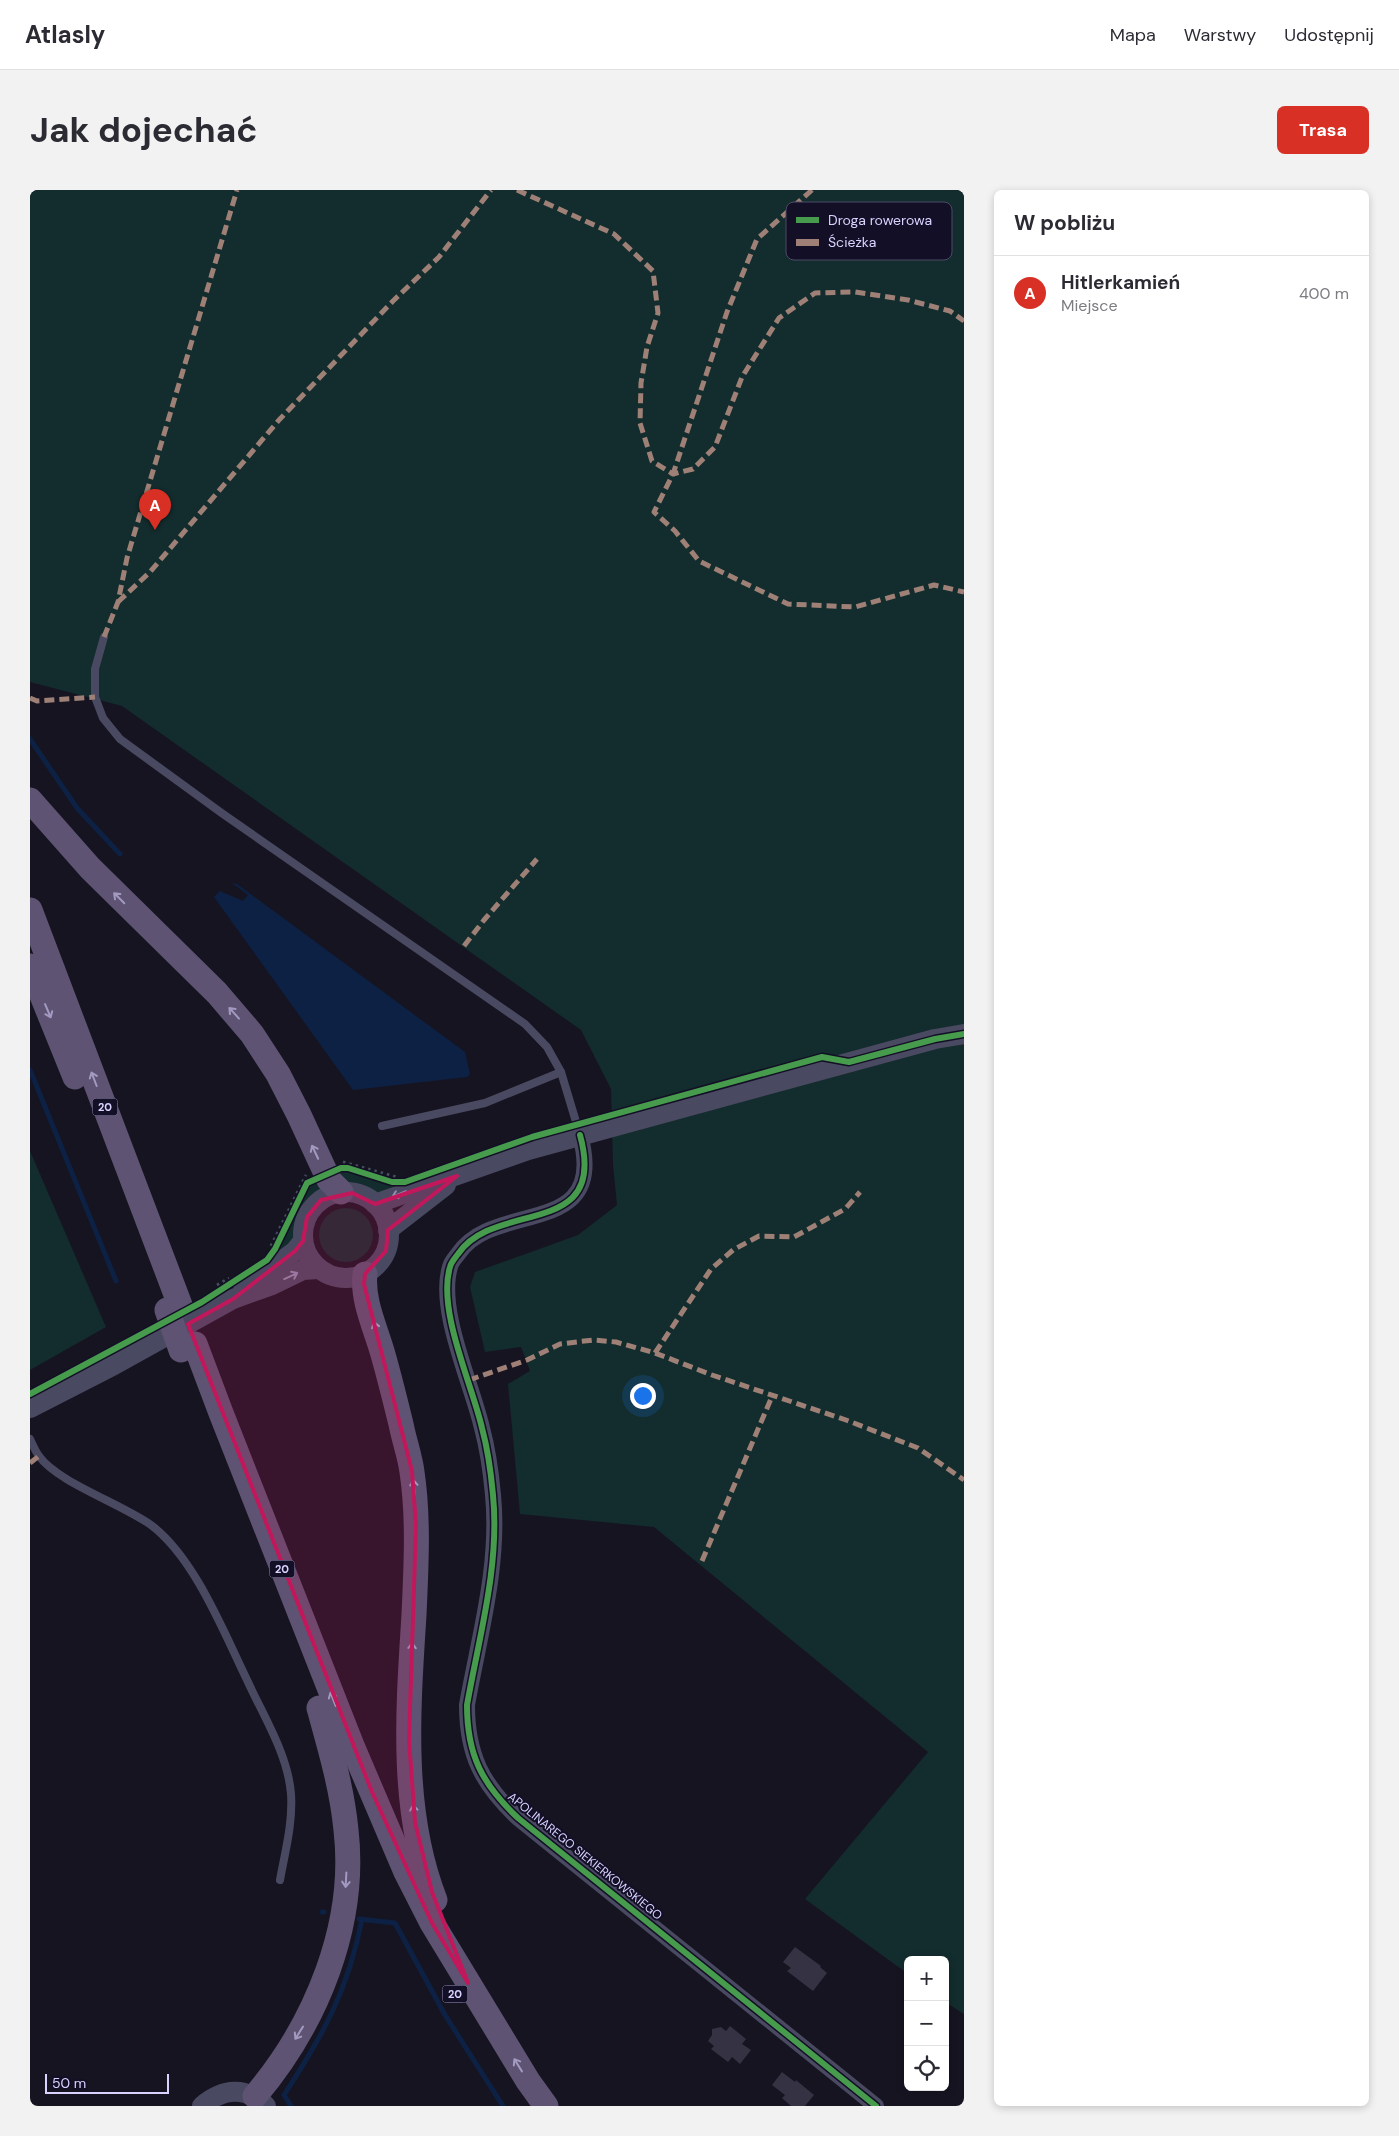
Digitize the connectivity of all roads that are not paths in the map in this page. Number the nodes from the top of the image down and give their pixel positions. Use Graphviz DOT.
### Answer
graph roads {
  1 [pos="104,637"];
  2 [pos="30,800"];
  3 [pos="30,910"];
  4 [pos="30,966"];
  5 [pos="964,1034"];
  6 [pos="561,1072"];
  7 [pos="382,1126"];
  8 [pos="580,1136"];
  9 [pos="457,1176"];
  10 [pos="342,1192"];
  11 [pos="375,1204"];
  12 [pos="388,1230"];
  13 [pos="302,1241"];
  14 [pos="318,1269"];
  15 [pos="365,1274"];
  16 [pos="227,1291"];
  17 [pos="174,1307"];
  18 [pos="188,1347"];
  19 [pos="30,1408"];
  20 [pos="30,1439"];
  21 [pos="319,1708"];
  22 [pos="280,1880"];
  23 [pos="468,1983"];
  24 [pos="260,2101"];
  25 [pos="202,2106"];
  26 [pos="525,2106"];
  27 [pos="546,2106"];
  28 [pos="876,2106"];
  1 -- 6 [label="lane"];
  10 -- 2 [label="main road, one-way"];
  17 -- 3 [label="main road, 20, one-way"];
  4 -- 17 [label="main road, 20, one-way"];
  5 -- 8 [label="street"];
  6 -- 7 [label="lane"];
  6 -- 8 [label="lane"];
  8 -- 9 [label="street"];
  8 -- 28 [label="street, APOLINAREGO SIEKIERKOWSKIEGO"];
  9 -- 11 [label="street, one-way"];
  9 -- 12 [label="street"];
  10 -- 11 [label="street"];
  10 -- 13 [label="street"];
  11 -- 12 [label="street"];
  12 -- 15 [label="street"];
  13 -- 14 [label="street"];
  13 -- 16 [label="street"];
  14 -- 15 [label="street"];
  16 -- 14 [label="street, one-way"];
  23 -- 15 [label="main road, one-way"];
  16 -- 19 [label="street"];
  17 -- 18 [label="main road, 20, bridge"];
  18 -- 21 [label="main road, 20"];
  23 -- 18 [label="main road, 20, one-way"];
  20 -- 22 [label="lane"];
  21 -- 24 [label="main road, one-way"];
  21 -- 26 [label="main road, 20"];
  27 -- 23 [label="main road, 20, one-way"];
  24 -- 25 [label="street"];
}
